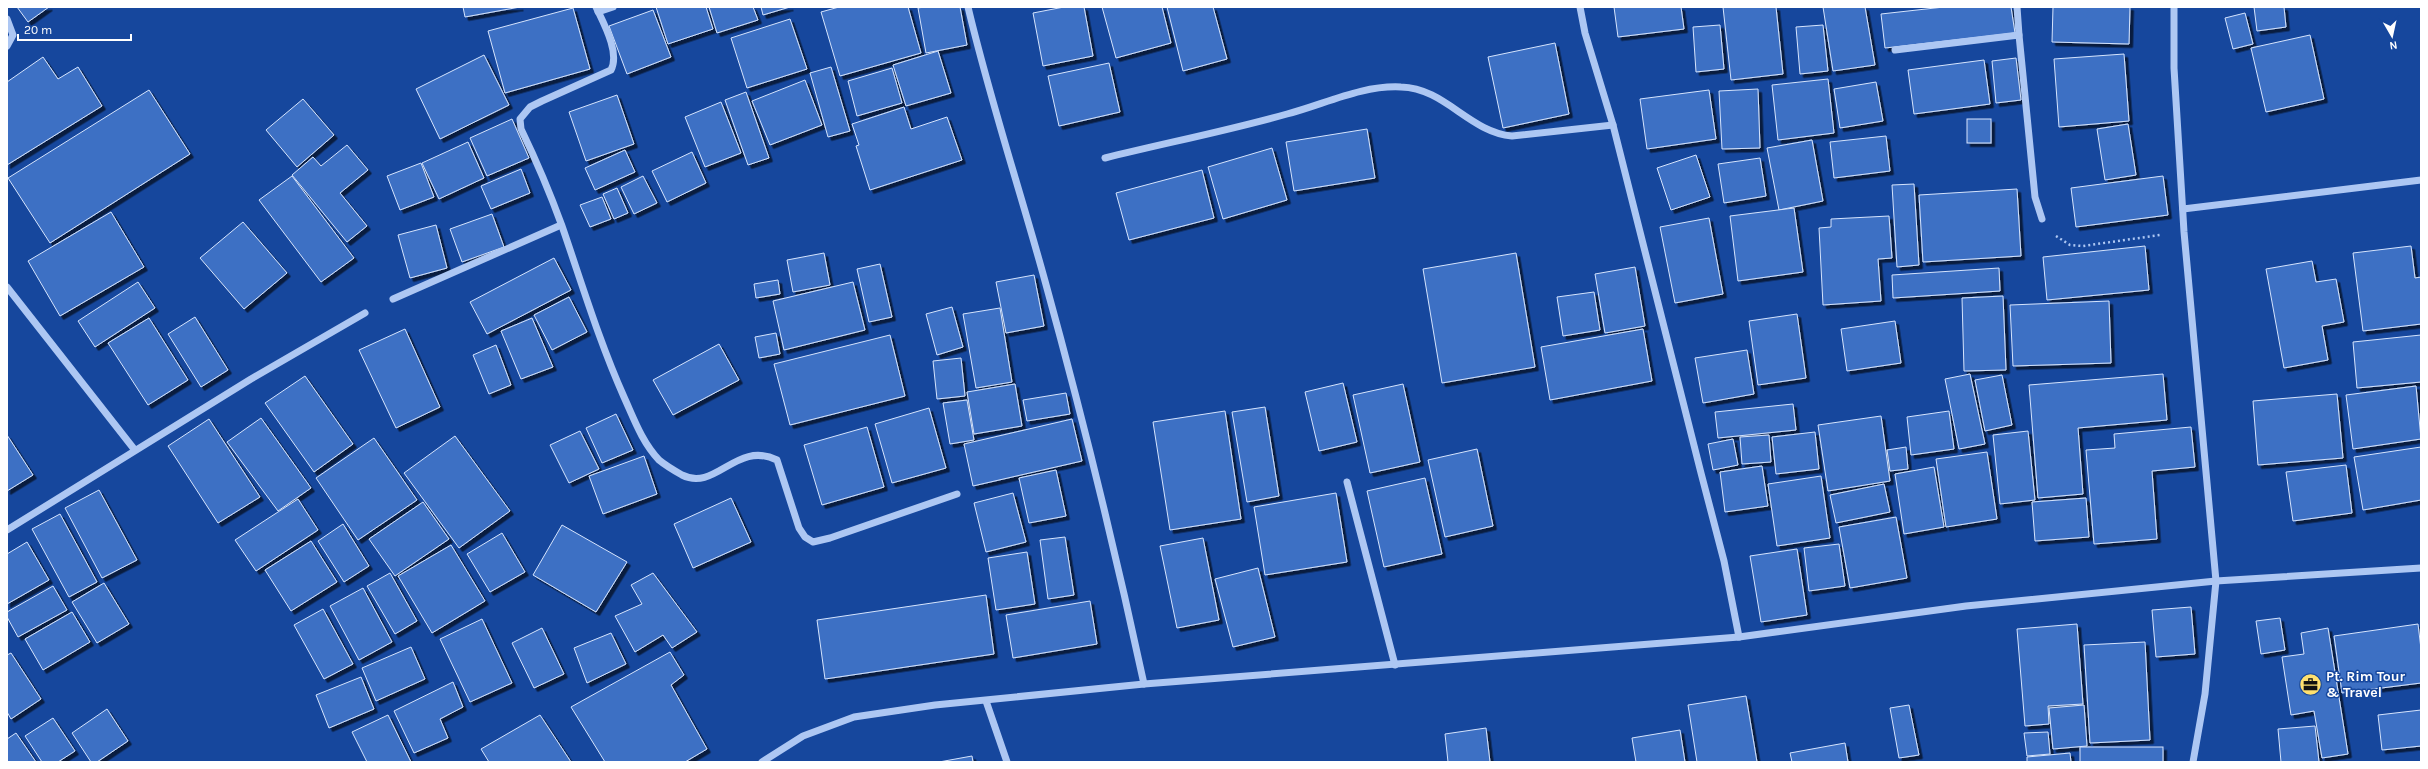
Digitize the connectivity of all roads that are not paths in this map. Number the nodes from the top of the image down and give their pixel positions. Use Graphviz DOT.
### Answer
graph roads {
  1 [pos="613,7"];
  2 [pos="968,7"];
  3 [pos="1580,7"];
  4 [pos="2017,7"];
  5 [pos="2174,7"];
  6 [pos="597,10"];
  7 [pos="7,19"];
  8 [pos="2019,35"];
  9 [pos="7,46"];
  10 [pos="1895,50"];
  11 [pos="1613,125"];
  12 [pos="1105,158"];
  13 [pos="2421,180"];
  14 [pos="2183,209"];
  15 [pos="2042,219"];
  16 [pos="561,225"];
  17 [pos="7,287"];
  18 [pos="393,299"];
  19 [pos="365,313"];
  20 [pos="134,449"];
  21 [pos="1347,482"];
  22 [pos="957,494"];
  23 [pos="7,530"];
  24 [pos="2421,568"];
  25 [pos="2216,581"];
  26 [pos="1739,637"];
  27 [pos="1395,665"];
  28 [pos="1144,684"];
  29 [pos="986,700"];
  30 [pos="762,762"];
  31 [pos="1007,762"];
  32 [pos="2193,762"];
  1 -- 6 [label="street"];
  2 -- 28 [label="street"];
  3 -- 11 [label="street"];
  4 -- 8 [label="street"];
  5 -- 14 [label="street"];
  6 -- 16 [label="street"];
  7 -- 9 [label="street"];
  8 -- 10 [label="street"];
  8 -- 15 [label="street"];
  11 -- 12 [label="street"];
  11 -- 26 [label="street"];
  13 -- 14 [label="street"];
  14 -- 25 [label="street"];
  16 -- 18 [label="street"];
  16 -- 22 [label="street"];
  17 -- 20 [label="street"];
  19 -- 20 [label="street"];
  20 -- 23 [label="street"];
  21 -- 27 [label="street"];
  24 -- 25 [label="street"];
  25 -- 26 [label="street"];
  25 -- 32 [label="street"];
  26 -- 27 [label="street"];
  27 -- 28 [label="street"];
  28 -- 29 [label="street"];
  29 -- 30 [label="street"];
  29 -- 31 [label="street"];
}
